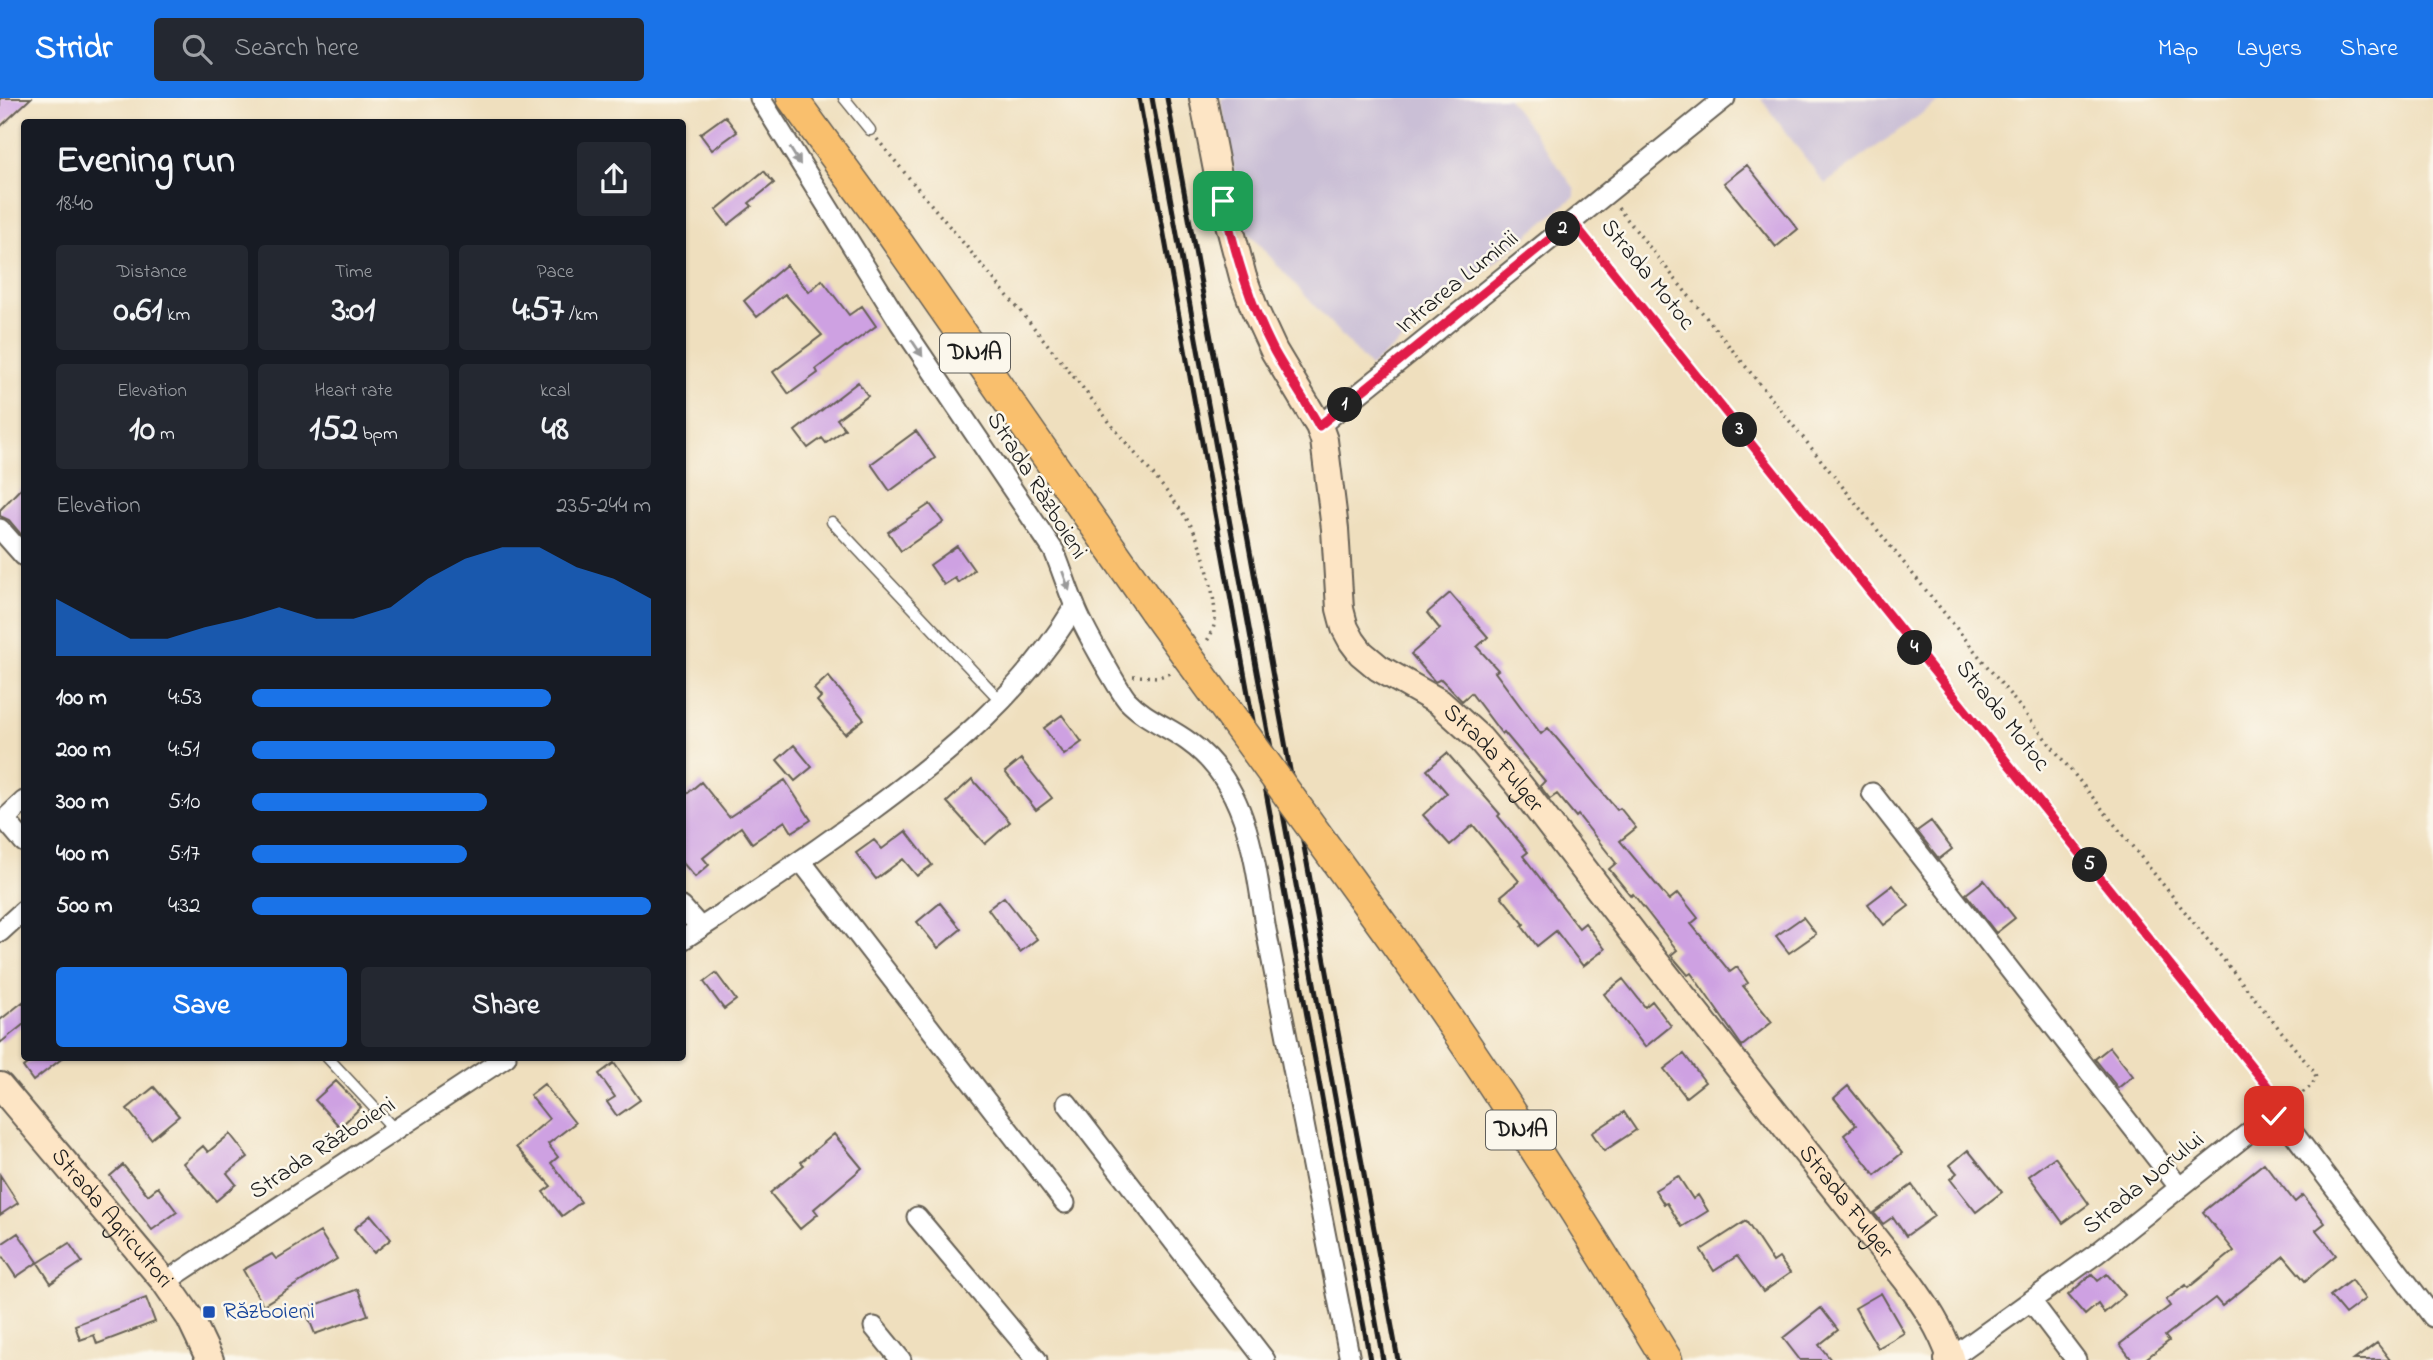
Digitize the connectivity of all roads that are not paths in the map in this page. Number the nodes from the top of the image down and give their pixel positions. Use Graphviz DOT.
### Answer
graph roads {
  1 [pos="760,98"];
  2 [pos="792,98"];
  3 [pos="844,98"];
  4 [pos="1203,98"];
  5 [pos="1725,98"];
  6 [pos="870,130"];
  7 [pos="1319,426"];
  8 [pos="832,522"];
  9 [pos="0,529"];
  10 [pos="21,553"];
  11 [pos="1075,607"];
  12 [pos="1002,702"];
  13 [pos="1872,793"];
  14 [pos="21,804"];
  15 [pos="21,838"];
  16 [pos="801,861"];
  17 [pos="686,911"];
  18 [pos="21,913"];
  19 [pos="701,928"];
  20 [pos="0,932"];
  21 [pos="686,937"];
  22 [pos="331,1061"];
  23 [pos="500,1061"];
  24 [pos="0,1086"];
  25 [pos="1067,1103"];
  26 [pos="396,1130"];
  27 [pos="2179,1187"];
  28 [pos="1065,1203"];
  29 [pos="917,1217"];
  30 [pos="166,1282"];
  31 [pos="2032,1302"];
  32 [pos="2433,1317"];
  33 [pos="874,1327"];
  34 [pos="1950,1359"];
  35 [pos="210,1360"];
  36 [pos="901,1360"];
  37 [pos="1037,1360"];
  38 [pos="1265,1360"];
  39 [pos="1350,1360"];
  40 [pos="1667,1360"];
  41 [pos="2076,1360"];
  1 -- 11 [label="street, Strada Războieni, one-way"];
  2 -- 40 [label="main road, DN1A, bridge"];
  3 -- 6 [label="lane"];
  4 -- 7 [label="street, Strada Fulger"];
  5 -- 7 [label="street, Intrarea Luminii"];
  7 -- 34 [label="street, Strada Fulger"];
  8 -- 12 [label="lane"];
  9 -- 10 [label="street"];
  11 -- 12 [label="street"];
  11 -- 39 [label="street, Strada Războieni"];
  12 -- 16 [label="street"];
  13 -- 27 [label="street"];
  14 -- 15 [label="street"];
  16 -- 19 [label="street"];
  16 -- 28 [label="street"];
  17 -- 19 [label="street"];
  18 -- 20 [label="street"];
  19 -- 21 [label="street"];
  22 -- 26 [label="lane"];
  23 -- 26 [label="street, Strada Războieni"];
  24 -- 30 [label="street, Strada Agricultori"];
  25 -- 38 [label="street"];
  26 -- 30 [label="street, Strada Războieni"];
  27 -- 31 [label="street, Strada Norului"];
  27 -- 32 [label="street, Strada Norului"];
  29 -- 37 [label="street"];
  30 -- 35 [label="street, Strada Agricultori"];
  31 -- 34 [label="street, Strada Norului"];
  31 -- 41 [label="street"];
  33 -- 36 [label="street"];
}
